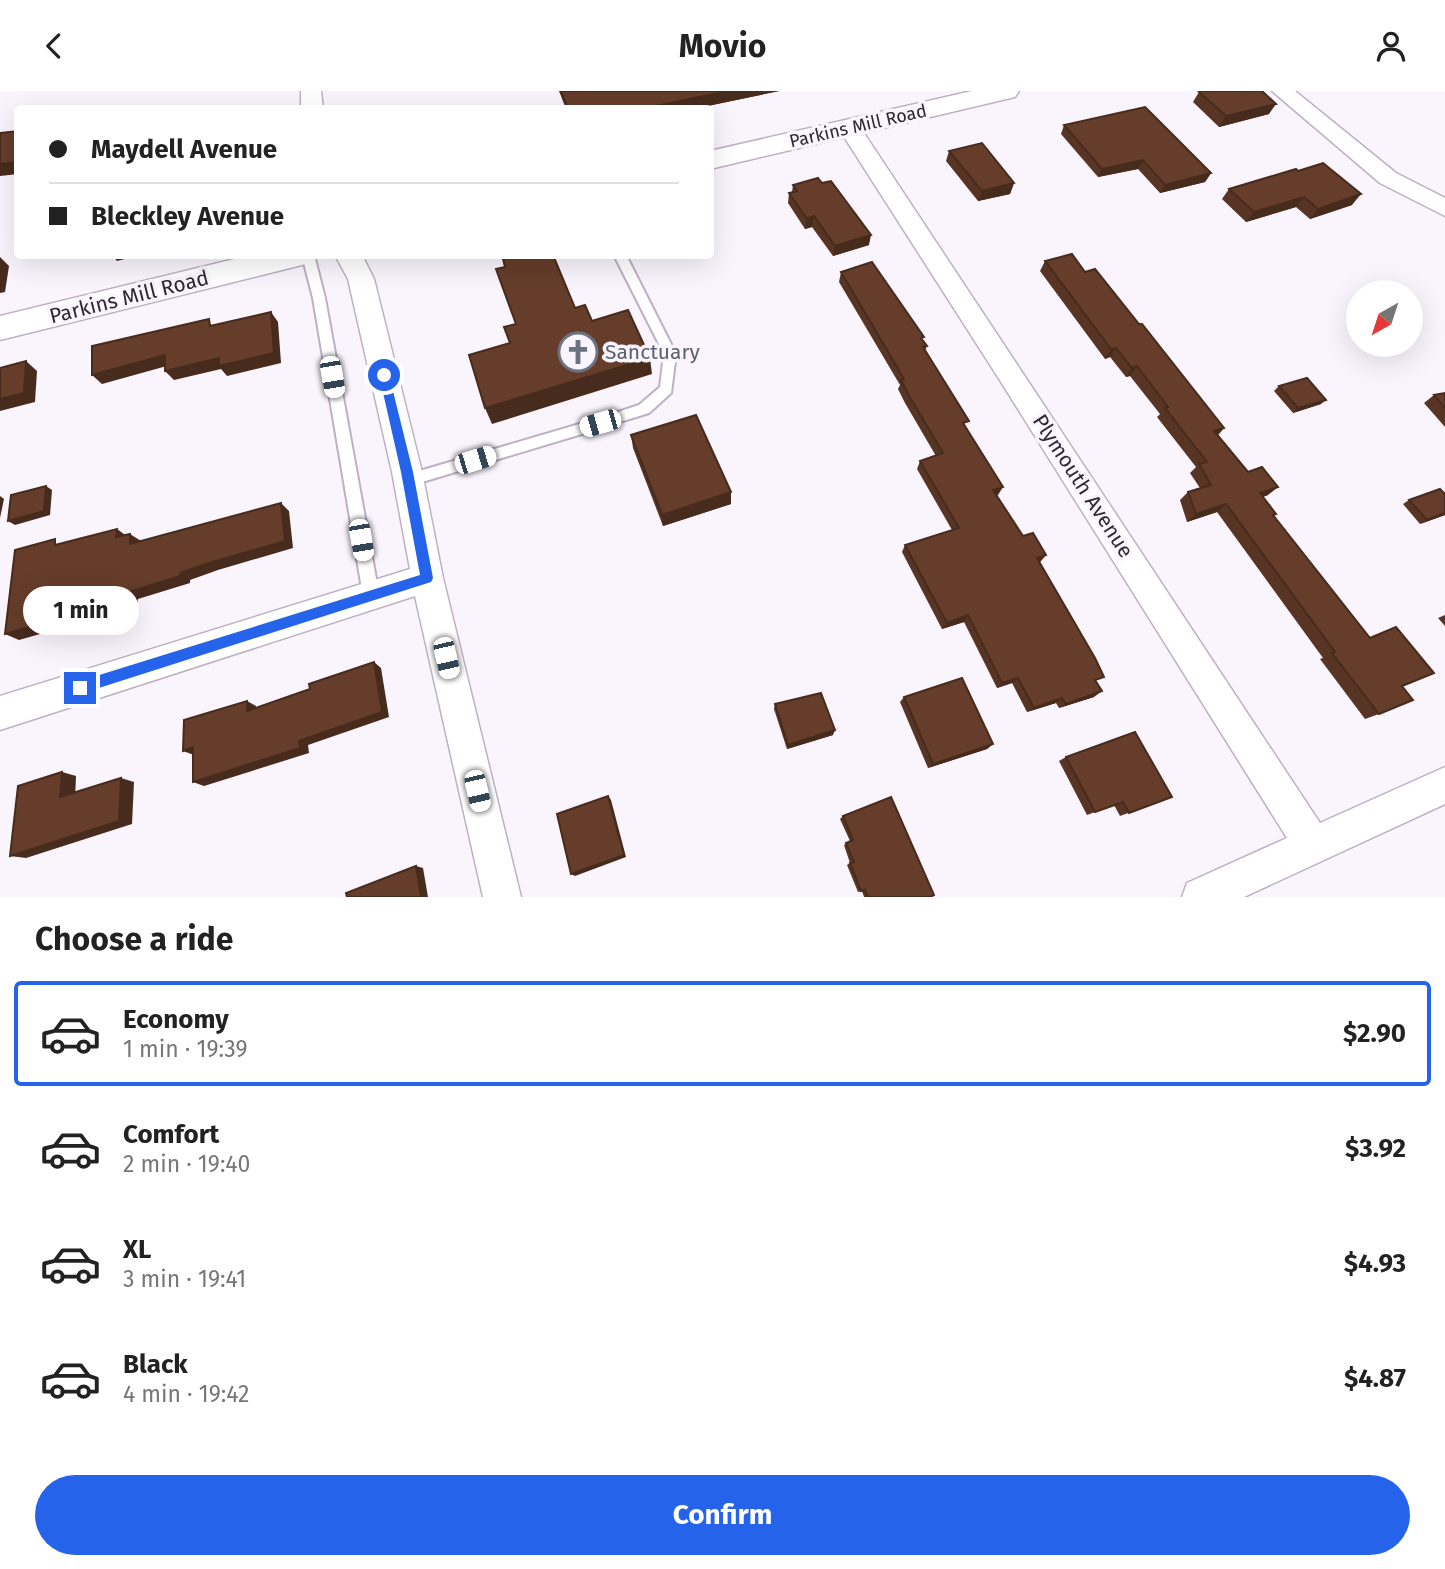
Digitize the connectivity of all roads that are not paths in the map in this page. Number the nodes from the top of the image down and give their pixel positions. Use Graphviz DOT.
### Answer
graph roads {
  1 [pos="1006,91"];
  2 [pos="1282,91"];
  3 [pos="850,129"];
  4 [pos="714,159"];
  5 [pos="1445,208"];
  6 [pos="282,259"];
  7 [pos="309,259"];
  8 [pos="351,259"];
  9 [pos="622,259"];
  10 [pos="0,328"];
  11 [pos="623,416"];
  12 [pos="600,423"];
  13 [pos="409,479"];
  14 [pos="427,578"];
  15 [pos="371,595"];
  16 [pos="0,713"];
  17 [pos="1445,785"];
  18 [pos="1313,845"];
  19 [pos="502,897"];
  20 [pos="1201,897"];
  1 -- 3 [label="street, Parkins Mill Road"];
  2 -- 5 [label="street"];
  3 -- 4 [label="street, Parkins Mill Road"];
  3 -- 18 [label="street, Plymouth Avenue"];
  6 -- 10 [label="street, Parkins Mill Road"];
  7 -- 15 [label="lane"];
  8 -- 13 [label="street"];
  9 -- 11 [label="lane"];
  12 -- 13 [label="lane"];
  13 -- 14 [label="street"];
  14 -- 15 [label="street"];
  14 -- 19 [label="street"];
  15 -- 16 [label="street"];
  17 -- 18 [label="street"];
  18 -- 20 [label="street"];
}
